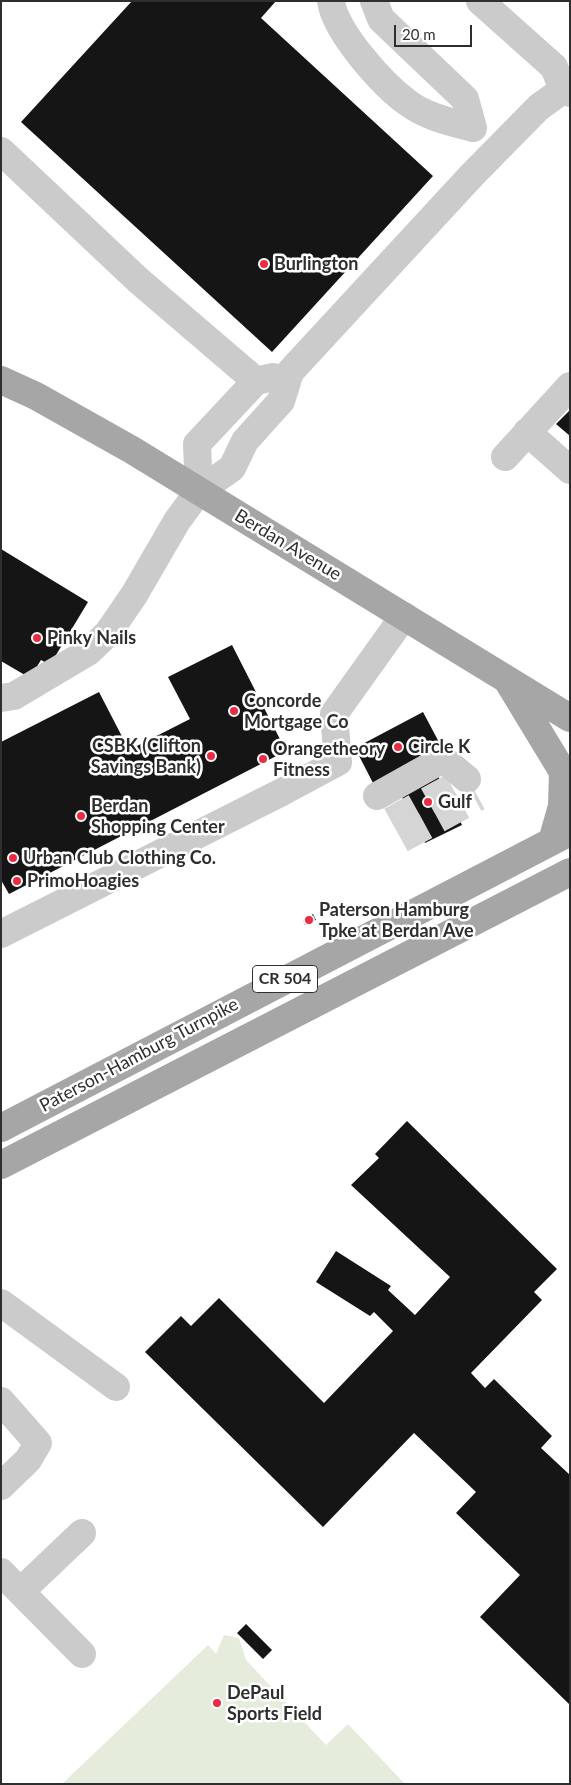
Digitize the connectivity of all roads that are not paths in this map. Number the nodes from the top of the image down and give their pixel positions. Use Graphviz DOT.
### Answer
graph roads {
  1 [pos="330,1"];
  2 [pos="374,1"];
  3 [pos="480,1"];
  4 [pos="567,92"];
  5 [pos="473,128"];
  6 [pos="496,150"];
  7 [pos="1,151"];
  8 [pos="290,372"];
  9 [pos="1,380"];
  10 [pos="256,381"];
  11 [pos="570,386"];
  12 [pos="527,432"];
  13 [pos="505,457"];
  14 [pos="570,470"];
  15 [pos="199,491"];
  16 [pos="404,616"];
  17 [pos="507,680"];
  18 [pos="1,698"];
  19 [pos="570,718"];
  20 [pos="467,780"];
  21 [pos="377,796"];
  22 [pos="561,836"];
  23 [pos="570,872"];
  24 [pos="1,934"];
  25 [pos="1,1128"];
  26 [pos="1,1165"];
  27 [pos="1,1303"];
  28 [pos="116,1388"];
  29 [pos="1,1401"];
  30 [pos="1,1486"];
  31 [pos="82,1533"];
  32 [pos="1,1572"];
  33 [pos="21,1591"];
  34 [pos="82,1654"];
  1 -- 5 [label="lane"];
  2 -- 5 [label="lane"];
  3 -- 4 [label="lane"];
  4 -- 6 [label="lane"];
  5 -- 6 [label="lane"];
  6 -- 8 [label="lane"];
  7 -- 10 [label="lane"];
  8 -- 10 [label="lane"];
  8 -- 15 [label="lane"];
  9 -- 15 [label="main road, Berdan Avenue"];
  10 -- 15 [label="lane"];
  11 -- 12 [label="lane"];
  12 -- 13 [label="lane"];
  12 -- 14 [label="lane"];
  15 -- 16 [label="main road, Berdan Avenue"];
  15 -- 18 [label="lane"];
  16 -- 17 [label="main road, Berdan Avenue"];
  16 -- 24 [label="lane"];
  17 -- 19 [label="main road, Berdan Avenue"];
  17 -- 22 [label="main road"];
  20 -- 21 [label="lane"];
  22 -- 25 [label="main road, Paterson-Hamburg Turnpike / CR 504"];
  23 -- 26 [label="main road, Paterson-Hamburg Turnpike / CR 504"];
  27 -- 28 [label="lane"];
  29 -- 30 [label="lane"];
  31 -- 33 [label="lane"];
  32 -- 33 [label="lane"];
  33 -- 34 [label="lane"];
}
